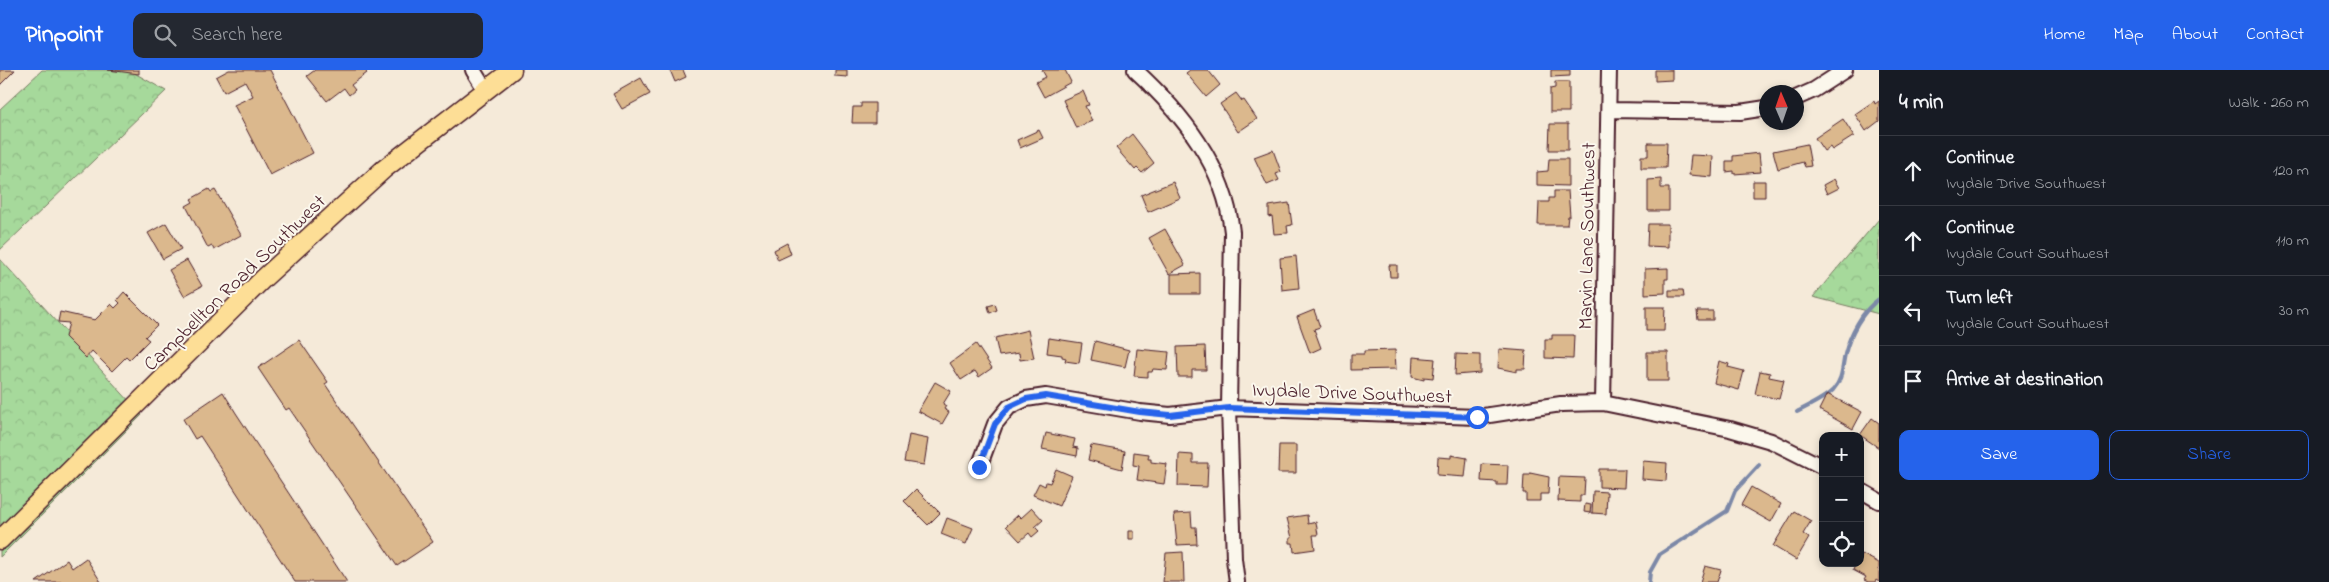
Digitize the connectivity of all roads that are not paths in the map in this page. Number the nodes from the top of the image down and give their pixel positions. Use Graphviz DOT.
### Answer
graph roads {
  1 [pos="473,70"];
  2 [pos="512,70"];
  3 [pos="1135,70"];
  4 [pos="1609,70"];
  5 [pos="1844,70"];
  6 [pos="486,91"];
  7 [pos="1804,94"];
  8 [pos="1759,109"];
  9 [pos="1609,110"];
  10 [pos="1603,403"];
  11 [pos="1229,408"];
  12 [pos="1819,465"];
  13 [pos="979,467"];
  14 [pos="1864,492"];
  15 [pos="1879,501"];
  16 [pos="0,540"];
  17 [pos="1237,582"];
  1 -- 6 [label="street"];
  2 -- 6 [label="main road, Campbellton Road Southwest"];
  3 -- 11 [label="street"];
  4 -- 9 [label="street, Marvin Lane Southwest"];
  5 -- 7 [label="street"];
  6 -- 16 [label="main road, Campbellton Road Southwest"];
  8 -- 9 [label="street"];
  9 -- 10 [label="street, Marvin Lane Southwest"];
  10 -- 11 [label="street, Ivydale Drive Southwest"];
  10 -- 12 [label="street, Ivydale Drive Southwest"];
  11 -- 13 [label="street, Ivydale Drive Southwest"];
  11 -- 17 [label="street"];
  14 -- 15 [label="street"];
}
